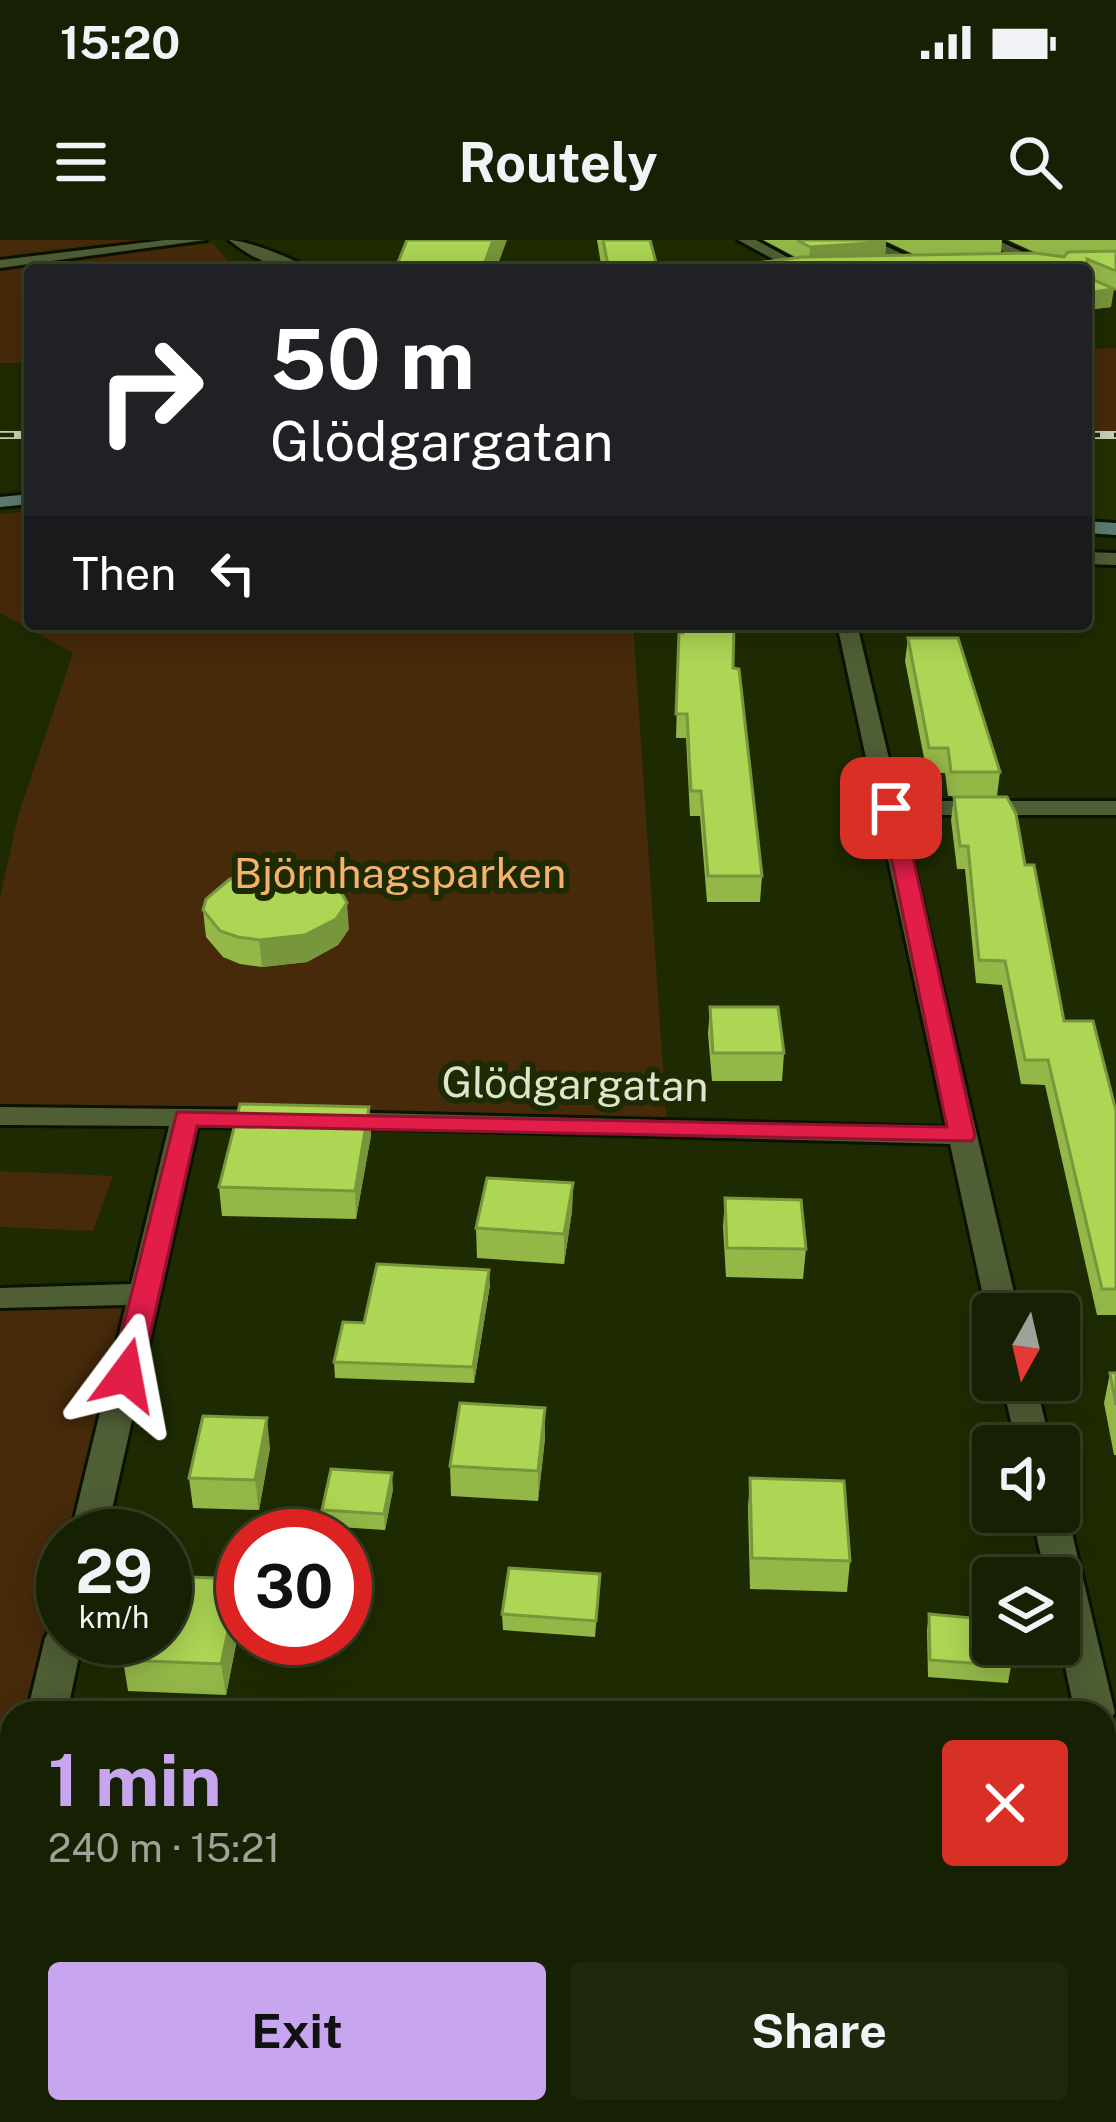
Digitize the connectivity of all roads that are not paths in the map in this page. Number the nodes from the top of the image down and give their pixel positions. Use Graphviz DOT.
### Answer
graph roads {
  1 [pos="199,240"];
  2 [pos="236,240"];
  3 [pos="745,240"];
  4 [pos="862,240"];
  5 [pos="985,240"];
  6 [pos="1078,261"];
  7 [pos="1039,262"];
  8 [pos="996,263"];
  9 [pos="0,264"];
  10 [pos="281,264"];
  11 [pos="792,264"];
  12 [pos="923,264"];
  13 [pos="1043,264"];
  14 [pos="849,630"];
  15 [pos="891,808"];
  16 [pos="1116,808"];
  17 [pos="0,1116"];
  18 [pos="186,1118"];
  19 [pos="962,1136"];
  20 [pos="998,1293"];
  21 [pos="145,1294"];
  22 [pos="0,1298"];
  23 [pos="94,1509"];
  24 [pos="1054,1533"];
  25 [pos="58,1665"];
  26 [pos="49,1701"];
  27 [pos="1092,1701"];
  1 -- 9 [label="street"];
  2 -- 10 [label="street"];
  3 -- 11 [label="street"];
  4 -- 12 [label="street"];
  5 -- 7 [label="street"];
  6 -- 7 [label="street"];
  7 -- 8 [label="street"];
  7 -- 13 [label="street"];
  14 -- 15 [label="street"];
  15 -- 16 [label="street"];
  15 -- 19 [label="street"];
  17 -- 18 [label="street, Glödgargatan"];
  18 -- 19 [label="street, Glödgargatan"];
  18 -- 21 [label="street"];
  19 -- 20 [label="street"];
  21 -- 22 [label="street"];
  21 -- 23 [label="street"];
  24 -- 27 [label="street"];
  25 -- 26 [label="street"];
}
